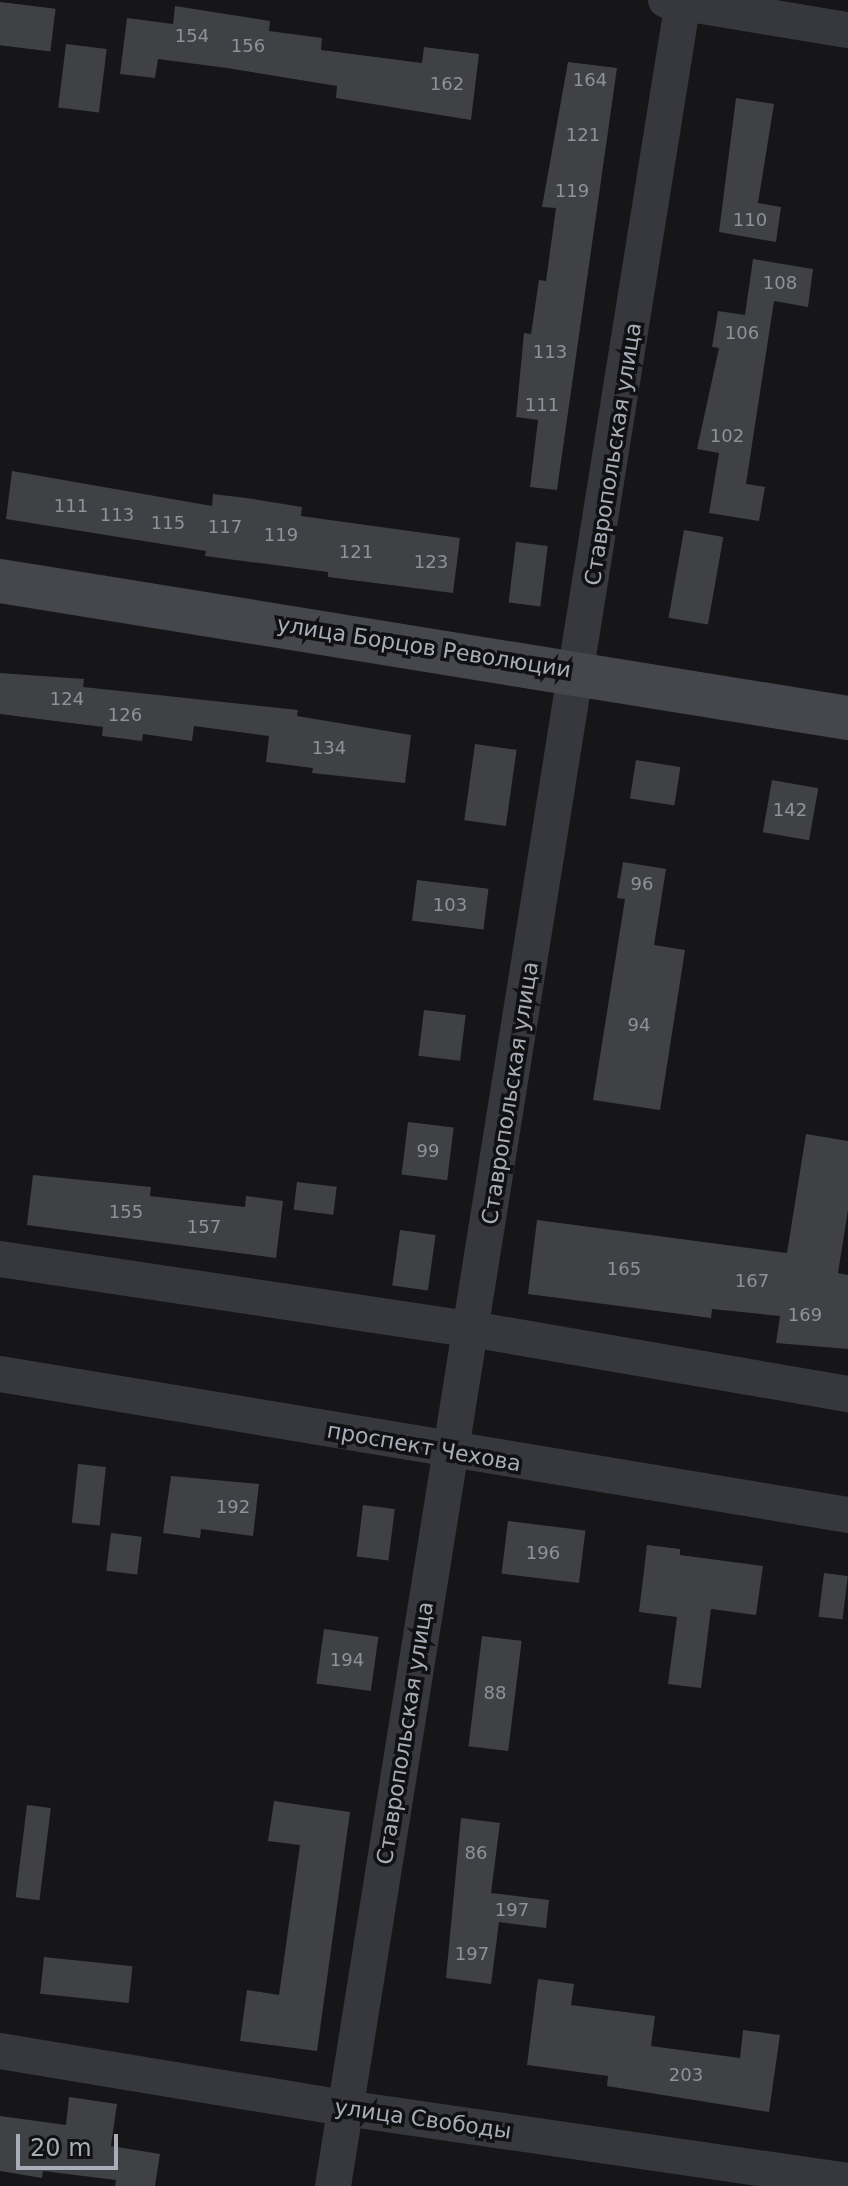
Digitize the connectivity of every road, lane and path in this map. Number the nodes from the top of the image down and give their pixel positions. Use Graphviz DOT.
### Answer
graph roads {
  1 [pos="677,1"];
  2 [pos="848,30"];
  3 [pos="0,581"];
  4 [pos="580,672"];
  5 [pos="848,718"];
  6 [pos="0,1259"];
  7 [pos="471,1329"];
  8 [pos="0,1374"];
  9 [pos="848,1394"];
  10 [pos="450,1452"];
  11 [pos="848,1515"];
  12 [pos="0,2051"];
  13 [pos="345,2108"];
  14 [pos="848,2181"];
  15 [pos="333,2186"];
  1 -- 2 [label="street"];
  1 -- 4 [label="street, Ставропольская улица"];
  3 -- 4 [label="street, улица Борцов Революции"];
  4 -- 5 [label="street, улица Борцов Революции"];
  4 -- 7 [label="street, Ставропольская улица"];
  6 -- 7 [label="street"];
  7 -- 9 [label="street"];
  7 -- 10 [label="street, Ставропольская улица"];
  8 -- 10 [label="street, проспект Чехова"];
  10 -- 11 [label="street, проспект Чехова"];
  10 -- 13 [label="street, Ставропольская улица"];
  12 -- 13 [label="street, улица Свободы"];
  13 -- 14 [label="street, улица Свободы"];
  13 -- 15 [label="street, Ставропольская улица"];
}
